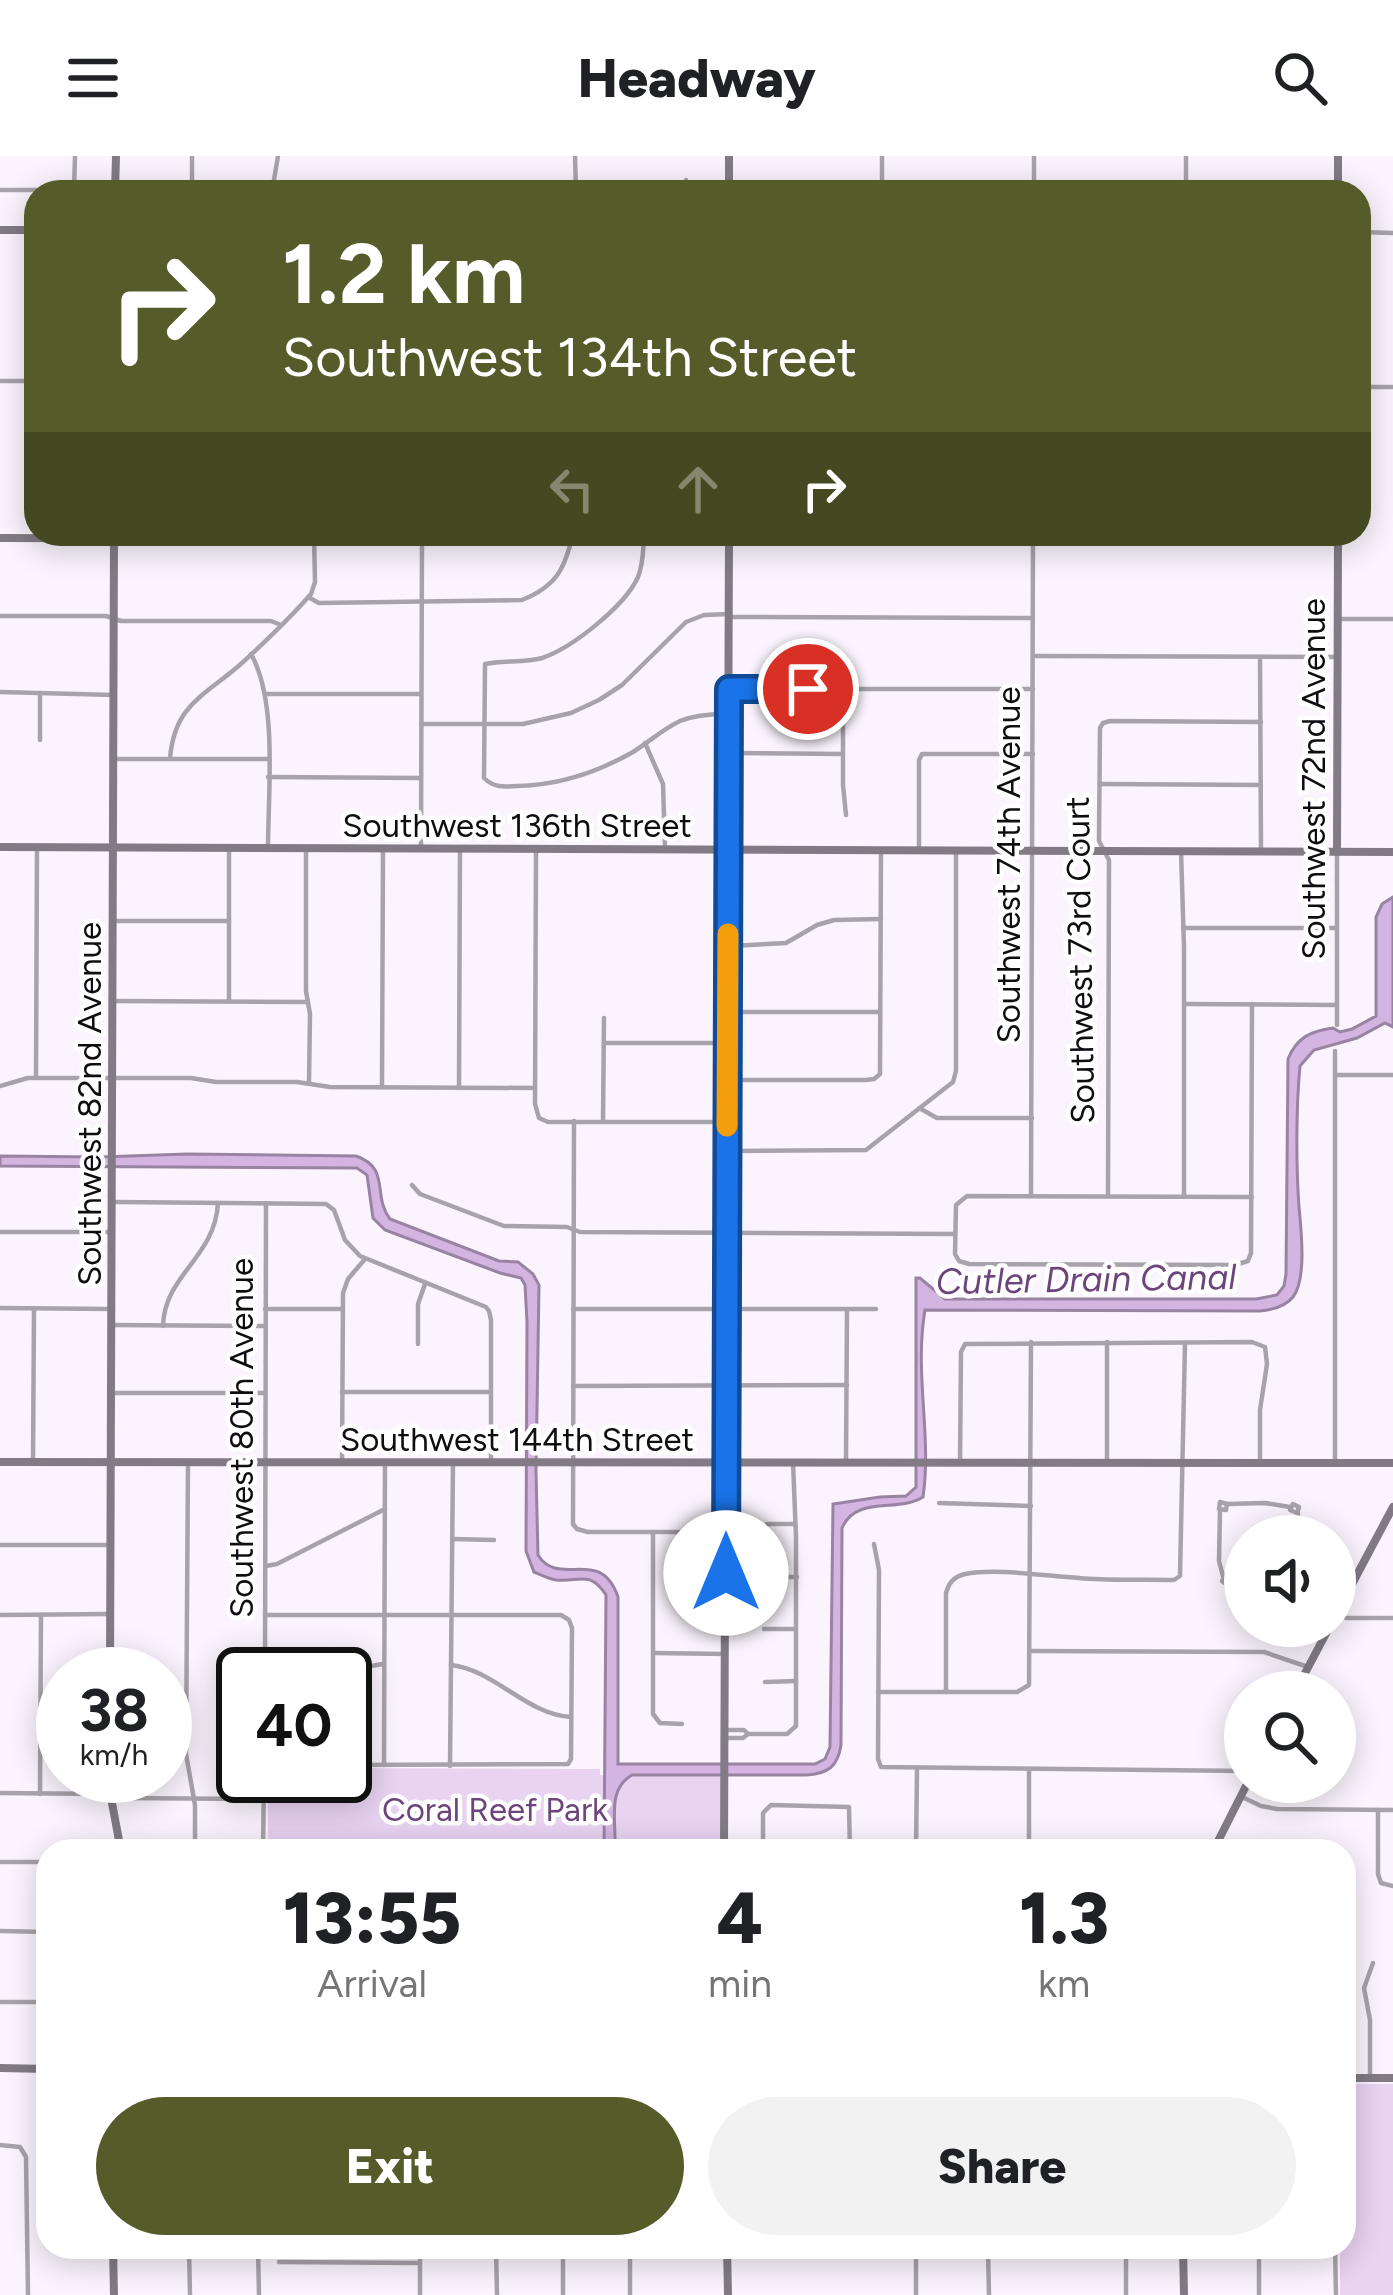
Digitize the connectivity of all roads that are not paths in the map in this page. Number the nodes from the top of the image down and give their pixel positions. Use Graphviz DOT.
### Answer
graph roads {
  1 [pos="114,546"];
  2 [pos="315,546"];
  3 [pos="422,546"];
  4 [pos="571,546"];
  5 [pos="643,546"];
  6 [pos="729,546"];
  7 [pos="1033,546"];
  8 [pos="1338,546"];
  9 [pos="308,597"];
  10 [pos="421,602"];
  11 [pos="0,616"];
  12 [pos="729,616"];
  13 [pos="1033,618"];
  14 [pos="114,619"];
  15 [pos="1337,619"];
  16 [pos="1393,620"];
  17 [pos="281,625"];
  18 [pos="251,654"];
  19 [pos="1033,656"];
  20 [pos="1260,657"];
  21 [pos="1337,657"];
  22 [pos="729,689"];
  23 [pos="843,689"];
  24 [pos="1033,689"];
  25 [pos="0,692"];
  26 [pos="40,694"];
  27 [pos="266,694"];
  28 [pos="422,694"];
  29 [pos="114,695"];
  30 [pos="729,714"];
  31 [pos="1261,722"];
  32 [pos="421,724"];
  33 [pos="483,724"];
  34 [pos="40,740"];
  35 [pos="645,743"];
  36 [pos="729,753"];
  37 [pos="843,754"];
  38 [pos="1033,754"];
  39 [pos="114,759"];
  40 [pos="170,759"];
  41 [pos="268,759"];
  42 [pos="268,777"];
  43 [pos="421,778"];
  44 [pos="1100,784"];
  45 [pos="1261,785"];
  46 [pos="846,814"];
  47 [pos="0,847"];
  48 [pos="37,847"];
  49 [pos="114,848"];
  50 [pos="230,848"];
  51 [pos="268,848"];
  52 [pos="306,848"];
  53 [pos="383,849"];
  54 [pos="421,849"];
  55 [pos="460,849"];
  56 [pos="536,849"];
  57 [pos="665,850"];
  58 [pos="881,850"];
  59 [pos="919,850"];
  60 [pos="956,850"];
  61 [pos="1033,850"];
  62 [pos="728,851"];
  63 [pos="1103,851"];
  64 [pos="1181,851"];
  65 [pos="1261,851"];
  66 [pos="1337,851"];
  67 [pos="1393,851"];
  68 [pos="880,919"];
  69 [pos="114,921"];
  70 [pos="229,921"];
  71 [pos="1183,928"];
  72 [pos="1336,928"];
  73 [pos="728,946"];
  74 [pos="113,1001"];
  75 [pos="229,1001"];
  76 [pos="306,1002"];
  77 [pos="1184,1004"];
  78 [pos="1252,1004"];
  79 [pos="1336,1005"];
  80 [pos="728,1012"];
  81 [pos="880,1012"];
  82 [pos="604,1018"];
  83 [pos="1336,1025"];
  84 [pos="604,1042"];
  85 [pos="728,1043"];
  86 [pos="1335,1051"];
  87 [pos="1335,1076"];
  88 [pos="1393,1076"];
  89 [pos="36,1078"];
  90 [pos="113,1078"];
  91 [pos="728,1080"];
  92 [pos="309,1084"];
  93 [pos="0,1086"];
  94 [pos="382,1087"];
  95 [pos="459,1088"];
  96 [pos="535,1088"];
  97 [pos="920,1108"];
  98 [pos="1032,1118"];
  99 [pos="574,1121"];
  100 [pos="603,1121"];
  101 [pos="727,1122"];
  102 [pos="728,1150"];
  103 [pos="412,1185"];
  104 [pos="1031,1196"];
  105 [pos="1108,1196"];
  106 [pos="1184,1196"];
  107 [pos="1252,1197"];
  108 [pos="112,1202"];
  109 [pos="218,1202"];
  110 [pos="266,1203"];
  111 [pos="574,1229"];
  112 [pos="0,1232"];
  113 [pos="112,1232"];
  114 [pos="727,1233"];
  115 [pos="955,1234"];
  116 [pos="365,1259"];
  117 [pos="425,1284"];
  118 [pos="0,1308"];
  119 [pos="34,1308"];
  120 [pos="112,1309"];
  121 [pos="266,1309"];
  122 [pos="342,1309"];
  123 [pos="573,1309"];
  124 [pos="727,1309"];
  125 [pos="847,1310"];
  126 [pos="876,1310"];
  127 [pos="112,1325"];
  128 [pos="163,1326"];
  129 [pos="266,1326"];
  130 [pos="1031,1342"];
  131 [pos="1108,1342"];
  132 [pos="1185,1343"];
  133 [pos="418,1344"];
  134 [pos="727,1385"];
  135 [pos="847,1385"];
  136 [pos="573,1386"];
  137 [pos="342,1391"];
  138 [pos="491,1392"];
  139 [pos="111,1393"];
  140 [pos="266,1393"];
  141 [pos="111,1461"];
  142 [pos="0,1462"];
  143 [pos="33,1462"];
  144 [pos="188,1462"];
  145 [pos="265,1462"];
  146 [pos="342,1462"];
  147 [pos="385,1462"];
  148 [pos="453,1462"];
  149 [pos="490,1462"];
  150 [pos="573,1462"];
  151 [pos="793,1462"];
  152 [pos="846,1462"];
  153 [pos="726,1463"];
  154 [pos="960,1463"];
  155 [pos="1107,1463"];
  156 [pos="1393,1463"];
  157 [pos="1030,1464"];
  158 [pos="1182,1464"];
  159 [pos="1260,1464"];
  160 [pos="1335,1464"];
  161 [pos="939,1503"];
  162 [pos="1031,1506"];
  163 [pos="1393,1507"];
  164 [pos="385,1509"];
  165 [pos="1298,1515"];
  166 [pos="766,1524"];
  167 [pos="795,1524"];
  168 [pos="653,1532"];
  169 [pos="726,1532"];
  170 [pos="453,1539"];
  171 [pos="494,1540"];
  172 [pos="874,1544"];
  173 [pos="0,1546"];
  174 [pos="111,1546"];
  175 [pos="266,1566"];
  176 [pos="1031,1574"];
  177 [pos="1224,1576"];
  178 [pos="1356,1576"];
  179 [pos="765,1577"];
  180 [pos="796,1577"];
  181 [pos="110,1614"];
  182 [pos="0,1615"];
  183 [pos="41,1615"];
  184 [pos="265,1615"];
  185 [pos="384,1615"];
  186 [pos="452,1615"];
  187 [pos="1356,1618"];
  188 [pos="1393,1618"];
  189 [pos="764,1629"];
  190 [pos="794,1629"];
  191 [pos="41,1647"];
  192 [pos="110,1647"];
  193 [pos="265,1647"];
  194 [pos="1319,1647"];
  195 [pos="1030,1651"];
  196 [pos="653,1653"];
  197 [pos="726,1654"];
  198 [pos="383,1664"];
  199 [pos="450,1665"];
  200 [pos="372,1666"];
  201 [pos="1308,1667"];
  202 [pos="1306,1671"];
  203 [pos="796,1681"];
  204 [pos="765,1682"];
  205 [pos="878,1692"];
  206 [pos="946,1692"];
  207 [pos="571,1718"];
  208 [pos="682,1724"];
  209 [pos="725,1734"];
  210 [pos="372,1766"];
  211 [pos="384,1766"];
  212 [pos="450,1766"];
  213 [pos="916,1769"];
  214 [pos="1029,1770"];
  215 [pos="1224,1771"];
  216 [pos="0,1793"];
  217 [pos="36,1794"];
  218 [pos="194,1798"];
  219 [pos="216,1798"];
  220 [pos="113,1803"];
  221 [pos="263,1803"];
  222 [pos="1237,1803"];
  223 [pos="1256,1803"];
  224 [pos="1378,1810"];
  225 [pos="1393,1810"];
  226 [pos="119,1839"];
  227 [pos="195,1839"];
  228 [pos="263,1839"];
  229 [pos="724,1839"];
  230 [pos="763,1839"];
  231 [pos="850,1839"];
  232 [pos="916,1839"];
  233 [pos="1029,1839"];
  234 [pos="1219,1839"];
  235 [pos="0,1862"];
  236 [pos="36,1862"];
  237 [pos="1393,1886"];
  238 [pos="0,1931"];
  239 [pos="36,1932"];
  240 [pos="1372,1963"];
  241 [pos="0,2002"];
  242 [pos="36,2002"];
  243 [pos="0,2068"];
  244 [pos="36,2069"];
  245 [pos="1356,2078"];
  246 [pos="1370,2078"];
  247 [pos="1393,2078"];
  248 [pos="0,2145"];
  249 [pos="112,2259"];
  250 [pos="189,2259"];
  251 [pos="258,2259"];
  252 [pos="420,2259"];
  253 [pos="496,2259"];
  254 [pos="563,2259"];
  255 [pos="630,2259"];
  256 [pos="727,2259"];
  257 [pos="916,2259"];
  258 [pos="988,2259"];
  259 [pos="1126,2259"];
  260 [pos="1183,2259"];
  261 [pos="1259,2259"];
  262 [pos="1335,2259"];
  263 [pos="279,2262"];
  264 [pos="420,2263"];
  265 [pos="28,2295"];
  266 [pos="114,2295"];
  267 [pos="190,2295"];
  268 [pos="259,2295"];
  269 [pos="420,2295"];
  270 [pos="497,2295"];
  271 [pos="563,2295"];
  272 [pos="630,2295"];
  273 [pos="728,2295"];
  274 [pos="916,2295"];
  275 [pos="989,2295"];
  276 [pos="1126,2295"];
  277 [pos="1184,2295"];
  278 [pos="1259,2295"];
  279 [pos="1336,2295"];
  1 -- 14 [label="street, Southwest 82nd Avenue"];
  2 -- 9 [label="street"];
  3 -- 10 [label="street"];
  4 -- 10 [label="street"];
  5 -- 33 [label="street"];
  6 -- 12 [label="street"];
  7 -- 13 [label="street, Southwest 74th Avenue"];
  8 -- 15 [label="street, Southwest 72nd Avenue"];
  9 -- 10 [label="street"];
  9 -- 17 [label="street"];
  10 -- 28 [label="street"];
  11 -- 14 [label="street"];
  12 -- 13 [label="street"];
  12 -- 22 [label="street"];
  12 -- 33 [label="street"];
  13 -- 19 [label="street, Southwest 74th Avenue"];
  14 -- 17 [label="street"];
  14 -- 29 [label="street, Southwest 82nd Avenue"];
  15 -- 16 [label="street"];
  15 -- 21 [label="street, Southwest 72nd Avenue"];
  17 -- 18 [label="street"];
  18 -- 27 [label="street"];
  18 -- 40 [label="street"];
  19 -- 20 [label="street"];
  19 -- 24 [label="street, Southwest 74th Avenue"];
  20 -- 21 [label="street"];
  20 -- 31 [label="street"];
  21 -- 66 [label="street, Southwest 72nd Avenue"];
  22 -- 23 [label="street"];
  22 -- 30 [label="street"];
  23 -- 24 [label="street"];
  23 -- 37 [label="street"];
  24 -- 38 [label="street, Southwest 74th Avenue"];
  25 -- 26 [label="street"];
  26 -- 29 [label="street"];
  26 -- 34 [label="street"];
  27 -- 28 [label="street"];
  27 -- 41 [label="street"];
  28 -- 32 [label="street"];
  29 -- 39 [label="street, Southwest 82nd Avenue"];
  30 -- 35 [label="street"];
  30 -- 36 [label="street"];
  31 -- 44 [label="street, Southwest 73rd Court"];
  31 -- 45 [label="street"];
  32 -- 33 [label="street"];
  32 -- 43 [label="street"];
  33 -- 35 [label="street"];
  35 -- 57 [label="street"];
  36 -- 37 [label="street"];
  36 -- 62 [label="street"];
  37 -- 46 [label="street"];
  38 -- 59 [label="street"];
  38 -- 61 [label="street, Southwest 74th Avenue"];
  39 -- 40 [label="street"];
  39 -- 49 [label="street, Southwest 82nd Avenue"];
  40 -- 41 [label="street"];
  41 -- 42 [label="street"];
  42 -- 43 [label="street"];
  42 -- 51 [label="street"];
  43 -- 54 [label="street"];
  44 -- 45 [label="street"];
  44 -- 63 [label="street, Southwest 73rd Court"];
  45 -- 65 [label="street"];
  47 -- 48 [label="street, Southwest 136th Street"];
  48 -- 49 [label="street, Southwest 136th Street"];
  48 -- 89 [label="street"];
  49 -- 50 [label="street, Southwest 136th Street"];
  49 -- 69 [label="street, Southwest 82nd Avenue"];
  50 -- 51 [label="street, Southwest 136th Street"];
  50 -- 70 [label="street"];
  51 -- 52 [label="street, Southwest 136th Street"];
  52 -- 53 [label="street, Southwest 136th Street"];
  52 -- 76 [label="street"];
  53 -- 54 [label="street, Southwest 136th Street"];
  53 -- 94 [label="street"];
  54 -- 55 [label="street, Southwest 136th Street"];
  55 -- 56 [label="street, Southwest 136th Street"];
  55 -- 95 [label="street"];
  56 -- 57 [label="street, Southwest 136th Street"];
  56 -- 96 [label="street"];
  57 -- 62 [label="street, Southwest 136th Street"];
  58 -- 59 [label="street, Southwest 136th Street"];
  58 -- 62 [label="street, Southwest 136th Street"];
  58 -- 68 [label="street"];
  59 -- 60 [label="street, Southwest 136th Street"];
  60 -- 61 [label="street, Southwest 136th Street"];
  60 -- 97 [label="street"];
  61 -- 63 [label="street, Southwest 136th Street"];
  61 -- 98 [label="street, Southwest 74th Avenue"];
  62 -- 73 [label="street"];
  63 -- 64 [label="street, Southwest 136th Street"];
  63 -- 105 [label="street, Southwest 73rd Court"];
  64 -- 65 [label="street, Southwest 136th Street"];
  64 -- 71 [label="street"];
  65 -- 66 [label="street, Southwest 136th Street"];
  66 -- 67 [label="street, Southwest 136th Street"];
  66 -- 72 [label="street, Southwest 72nd Avenue"];
  68 -- 73 [label="street"];
  68 -- 81 [label="street"];
  69 -- 70 [label="street"];
  69 -- 74 [label="street, Southwest 82nd Avenue"];
  70 -- 75 [label="street"];
  71 -- 72 [label="street"];
  71 -- 77 [label="street"];
  72 -- 79 [label="street, Southwest 72nd Avenue"];
  73 -- 80 [label="street"];
  74 -- 75 [label="street"];
  74 -- 90 [label="street, Southwest 82nd Avenue"];
  75 -- 76 [label="street"];
  76 -- 92 [label="street"];
  77 -- 78 [label="street"];
  77 -- 106 [label="street"];
  78 -- 79 [label="street"];
  78 -- 107 [label="street"];
  79 -- 83 [label="street, Southwest 72nd Avenue"];
  80 -- 81 [label="street"];
  80 -- 85 [label="street"];
  81 -- 91 [label="street"];
  82 -- 84 [label="street"];
  84 -- 85 [label="street"];
  84 -- 100 [label="street"];
  85 -- 91 [label="street"];
  86 -- 87 [label="street"];
  87 -- 88 [label="street"];
  87 -- 160 [label="street"];
  89 -- 90 [label="street"];
  89 -- 93 [label="street"];
  90 -- 92 [label="street"];
  90 -- 108 [label="street, Southwest 82nd Avenue"];
  91 -- 101 [label="street"];
  92 -- 94 [label="street"];
  94 -- 95 [label="street"];
  95 -- 96 [label="street"];
  96 -- 99 [label="street"];
  97 -- 98 [label="street"];
  97 -- 102 [label="street"];
  98 -- 104 [label="street, Southwest 74th Avenue"];
  99 -- 100 [label="street"];
  99 -- 111 [label="street"];
  100 -- 101 [label="street"];
  101 -- 102 [label="street"];
  102 -- 114 [label="street"];
  103 -- 111 [label="street"];
  104 -- 105 [label="street"];
  104 -- 115 [label="street"];
  105 -- 106 [label="street"];
  106 -- 107 [label="street"];
  107 -- 115 [label="street"];
  108 -- 109 [label="street"];
  108 -- 113 [label="street, Southwest 82nd Avenue"];
  109 -- 110 [label="street"];
  109 -- 128 [label="street"];
  110 -- 116 [label="street"];
  110 -- 121 [label="street, Southwest 80th Avenue"];
  111 -- 114 [label="street"];
  111 -- 123 [label="street"];
  112 -- 113 [label="street"];
  113 -- 120 [label="street, Southwest 82nd Avenue"];
  114 -- 115 [label="street"];
  114 -- 124 [label="street"];
  116 -- 117 [label="street"];
  116 -- 122 [label="street"];
  117 -- 133 [label="street"];
  117 -- 138 [label="street"];
  118 -- 119 [label="street"];
  119 -- 120 [label="street"];
  119 -- 143 [label="street"];
  120 -- 127 [label="street, Southwest 82nd Avenue"];
  121 -- 122 [label="street"];
  121 -- 129 [label="street, Southwest 80th Avenue"];
  122 -- 137 [label="street"];
  123 -- 124 [label="street"];
  123 -- 136 [label="street"];
  124 -- 125 [label="street"];
  124 -- 134 [label="street"];
  125 -- 126 [label="street"];
  125 -- 135 [label="street"];
  127 -- 128 [label="street"];
  127 -- 139 [label="street, Southwest 82nd Avenue"];
  128 -- 129 [label="street"];
  129 -- 140 [label="street, Southwest 80th Avenue"];
  130 -- 131 [label="street"];
  130 -- 154 [label="street"];
  130 -- 157 [label="street"];
  131 -- 132 [label="street"];
  131 -- 155 [label="street"];
  132 -- 158 [label="street"];
  132 -- 159 [label="street"];
  134 -- 135 [label="street"];
  134 -- 136 [label="street"];
  134 -- 153 [label="street"];
  135 -- 152 [label="street"];
  136 -- 150 [label="street"];
  137 -- 138 [label="street"];
  137 -- 146 [label="street"];
  138 -- 149 [label="street"];
  139 -- 140 [label="street"];
  139 -- 141 [label="street, Southwest 82nd Avenue"];
  140 -- 145 [label="street, Southwest 80th Avenue"];
  141 -- 143 [label="street, Southwest 144th Street"];
  141 -- 144 [label="street, Southwest 144th Street"];
  141 -- 174 [label="street, Southwest 82nd Avenue"];
  142 -- 143 [label="street, Southwest 144th Street"];
  144 -- 145 [label="street, Southwest 144th Street"];
  144 -- 218 [label="street"];
  145 -- 146 [label="street, Southwest 144th Street"];
  145 -- 175 [label="street, Southwest 80th Avenue"];
  146 -- 147 [label="street, Southwest 144th Street"];
  147 -- 148 [label="street, Southwest 144th Street"];
  147 -- 164 [label="street"];
  148 -- 149 [label="street, Southwest 144th Street"];
  148 -- 170 [label="street"];
  149 -- 150 [label="street, Southwest 144th Street"];
  150 -- 153 [label="street, Southwest 144th Street"];
  150 -- 168 [label="street"];
  151 -- 152 [label="street, Southwest 144th Street"];
  151 -- 153 [label="street, Southwest 144th Street"];
  151 -- 167 [label="street"];
  152 -- 154 [label="street, Southwest 144th Street"];
  153 -- 169 [label="street"];
  154 -- 157 [label="street, Southwest 144th Street"];
  155 -- 157 [label="street, Southwest 144th Street"];
  155 -- 158 [label="street, Southwest 144th Street"];
  156 -- 160 [label="street, Southwest 144th Street"];
  157 -- 162 [label="street"];
  158 -- 159 [label="street, Southwest 144th Street"];
  158 -- 176 [label="street"];
  159 -- 160 [label="street, Southwest 144th Street"];
  161 -- 162 [label="street"];
  162 -- 176 [label="street"];
  163 -- 178 [label="street"];
  164 -- 175 [label="street"];
  164 -- 185 [label="street"];
  165 -- 177 [label="street"];
  166 -- 167 [label="street"];
  167 -- 180 [label="street"];
  168 -- 169 [label="street"];
  168 -- 196 [label="street"];
  169 -- 197 [label="street"];
  170 -- 171 [label="street"];
  170 -- 186 [label="street"];
  172 -- 205 [label="street"];
  173 -- 174 [label="street"];
  174 -- 181 [label="street, Southwest 82nd Avenue"];
  175 -- 184 [label="street, Southwest 80th Avenue"];
  176 -- 195 [label="street"];
  176 -- 206 [label="street"];
  179 -- 180 [label="street"];
  180 -- 190 [label="street"];
  181 -- 183 [label="street"];
  181 -- 192 [label="street, Southwest 82nd Avenue"];
  182 -- 183 [label="street"];
  183 -- 191 [label="street"];
  184 -- 185 [label="street"];
  184 -- 193 [label="street, Southwest 80th Avenue"];
  185 -- 186 [label="street"];
  185 -- 198 [label="street"];
  186 -- 199 [label="street"];
  186 -- 207 [label="street"];
  187 -- 188 [label="street"];
  189 -- 190 [label="street"];
  190 -- 203 [label="street"];
  194 -- 201 [label="street"];
  195 -- 201 [label="street"];
  195 -- 206 [label="street"];
  196 -- 197 [label="street"];
  196 -- 208 [label="street"];
  197 -- 209 [label="street"];
  198 -- 200 [label="street"];
  198 -- 211 [label="street"];
  199 -- 207 [label="street"];
  199 -- 212 [label="street"];
  201 -- 202 [label="street"];
  203 -- 204 [label="street"];
  203 -- 209 [label="street"];
  205 -- 206 [label="street"];
  205 -- 213 [label="street"];
  207 -- 212 [label="street"];
  209 -- 229 [label="street"];
  210 -- 211 [label="street"];
  211 -- 212 [label="street"];
  213 -- 214 [label="street"];
  213 -- 232 [label="street"];
  214 -- 215 [label="street"];
  214 -- 233 [label="street"];
  216 -- 217 [label="street"];
  218 -- 219 [label="street"];
  218 -- 227 [label="street"];
  220 -- 226 [label="street"];
  221 -- 228 [label="street"];
  222 -- 234 [label="street"];
  223 -- 224 [label="street"];
  224 -- 225 [label="street"];
  224 -- 237 [label="street"];
  230 -- 231 [label="street"];
  235 -- 236 [label="street"];
  238 -- 239 [label="street"];
  240 -- 246 [label="street"];
  241 -- 242 [label="street"];
  243 -- 244 [label="street"];
  245 -- 246 [label="street"];
  246 -- 247 [label="street"];
  248 -- 265 [label="street"];
  249 -- 266 [label="street"];
  250 -- 267 [label="street"];
  251 -- 268 [label="street"];
  252 -- 264 [label="street"];
  253 -- 270 [label="street"];
  254 -- 271 [label="street"];
  255 -- 272 [label="street"];
  256 -- 273 [label="street"];
  257 -- 274 [label="street"];
  258 -- 275 [label="street"];
  259 -- 276 [label="street"];
  260 -- 277 [label="street"];
  261 -- 278 [label="street"];
  262 -- 279 [label="street"];
  263 -- 264 [label="street"];
  264 -- 269 [label="street"];
}
